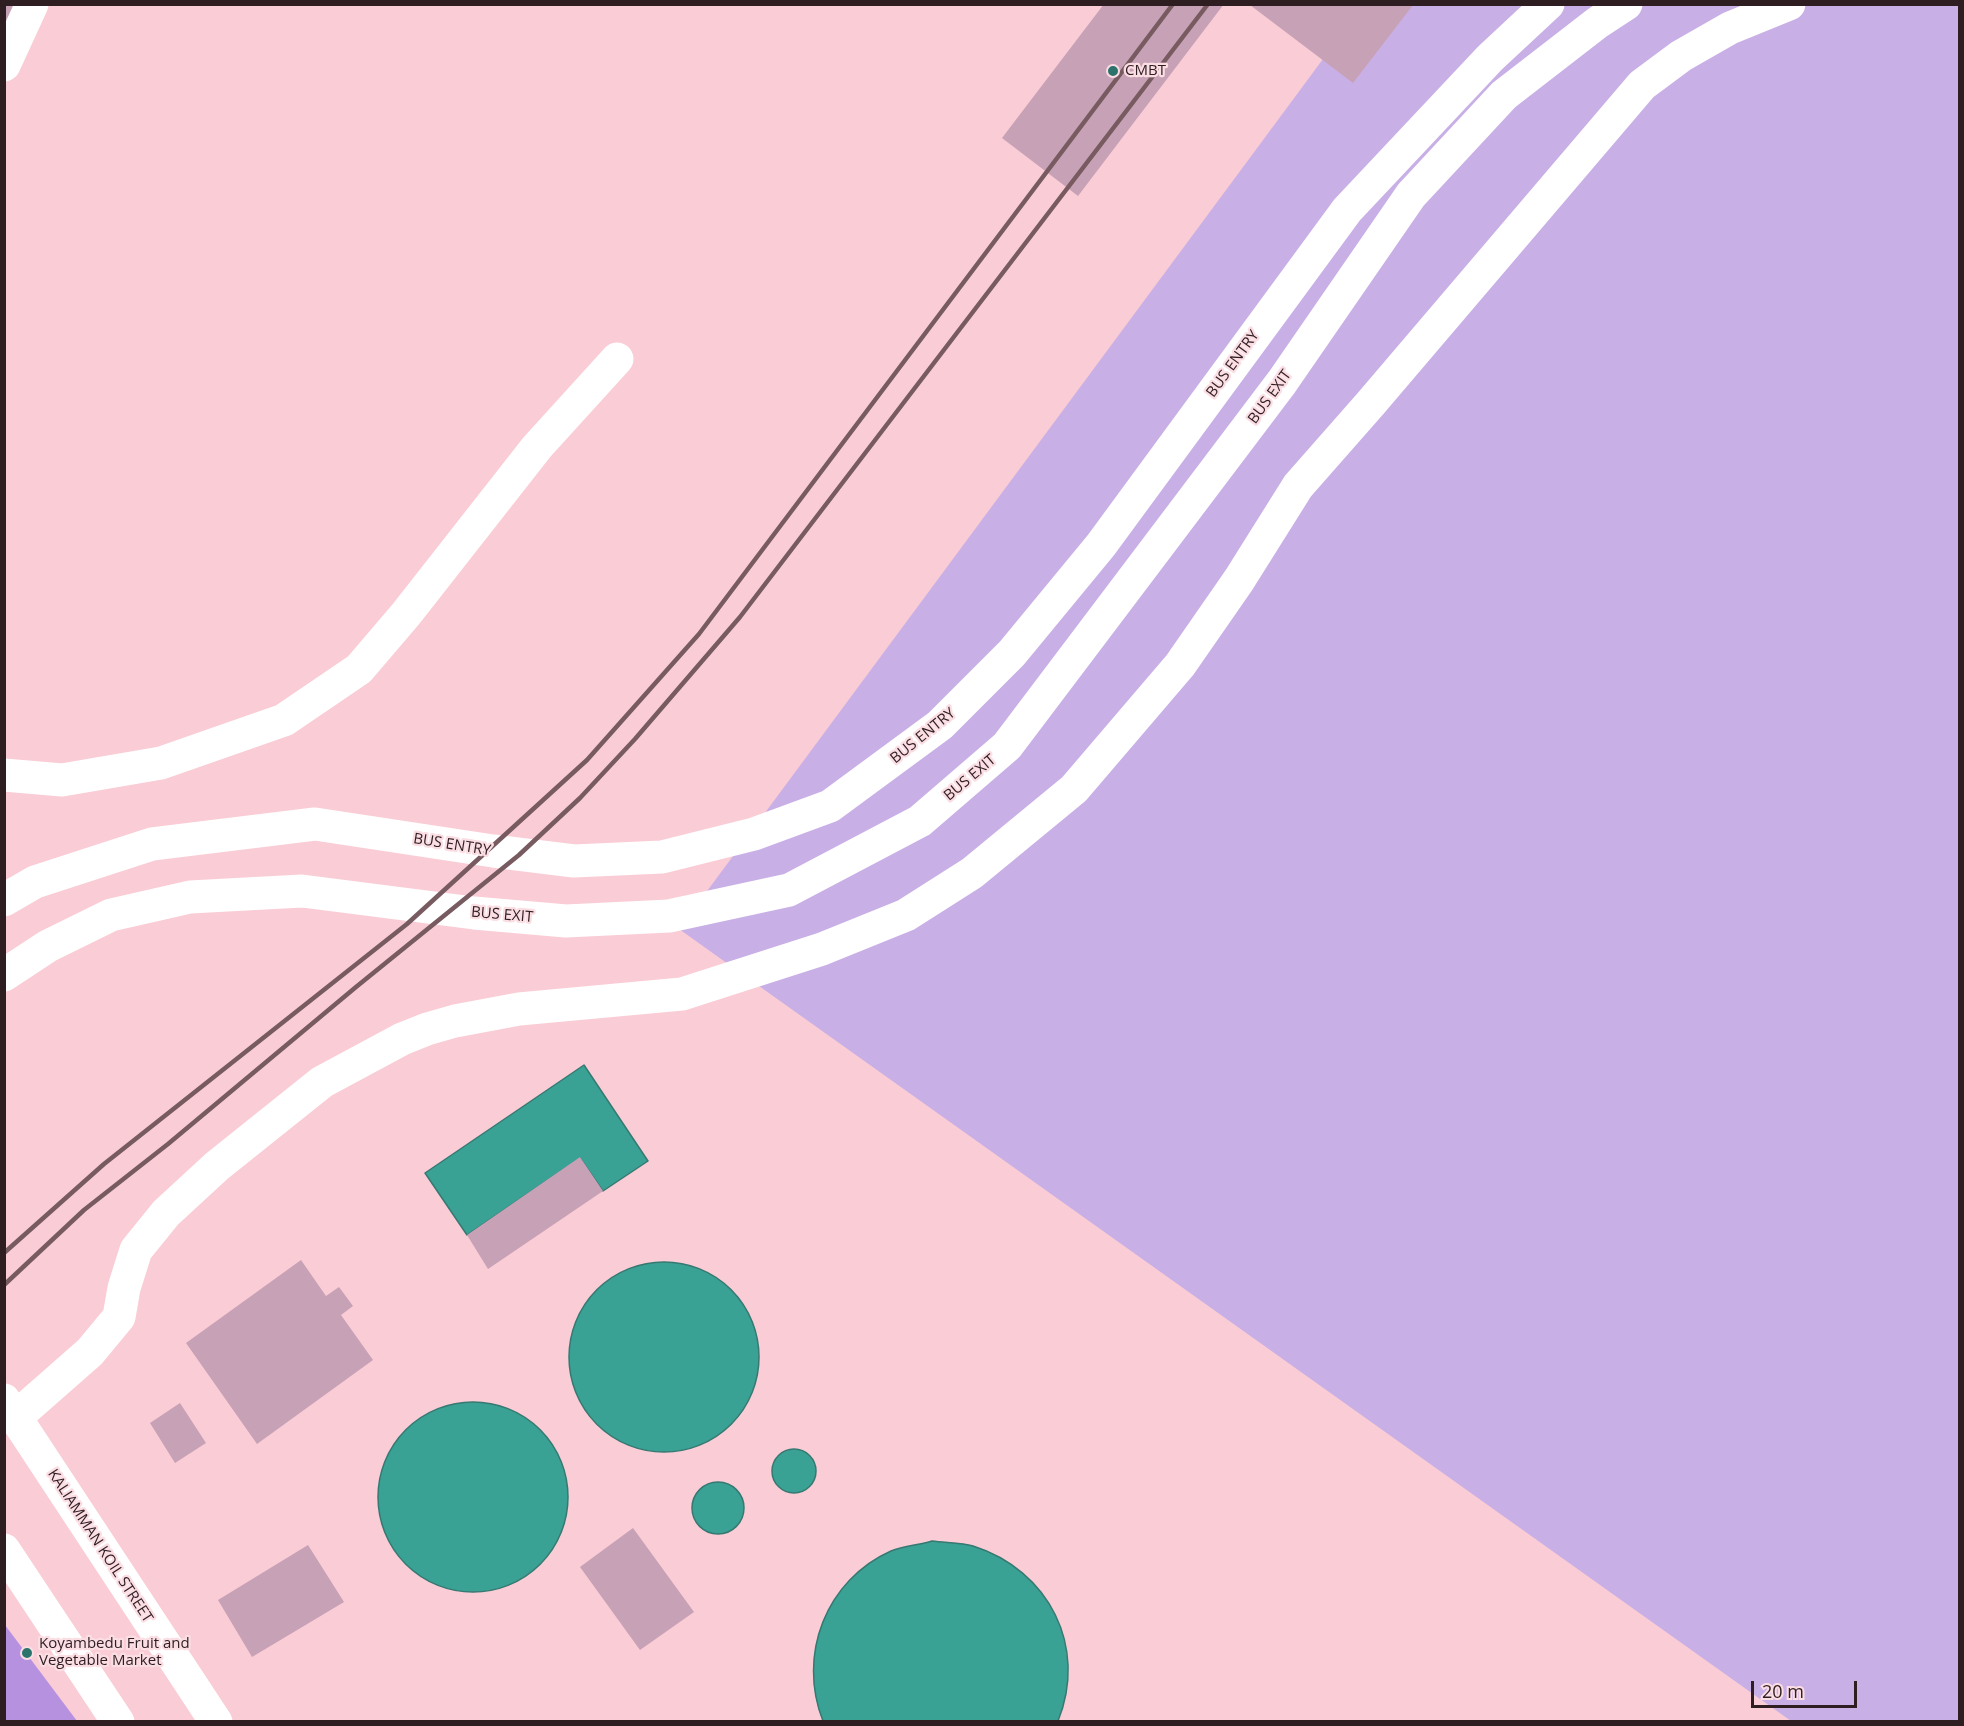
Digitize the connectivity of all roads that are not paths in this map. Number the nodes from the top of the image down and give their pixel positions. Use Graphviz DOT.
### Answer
graph roads {
  1 [pos="32,4"];
  2 [pos="1548,4"];
  3 [pos="1626,4"];
  4 [pos="1789,4"];
  5 [pos="4,65"];
  6 [pos="617,359"];
  7 [pos="4,775"];
  8 [pos="4,900"];
  9 [pos="4,975"];
  10 [pos="10,1408"];
  11 [pos="4,1550"];
  12 [pos="117,1722"];
  13 [pos="216,1722"];
  1 -- 5 [label="main road"];
  2 -- 8 [label="main road, BUS ENTRY"];
  3 -- 9 [label="main road, BUS EXIT"];
  4 -- 10 [label="main road"];
  6 -- 7 [label="main road"];
  10 -- 13 [label="main road, KALIAMMAN KOIL STREET"];
  11 -- 12 [label="main road"];
}
